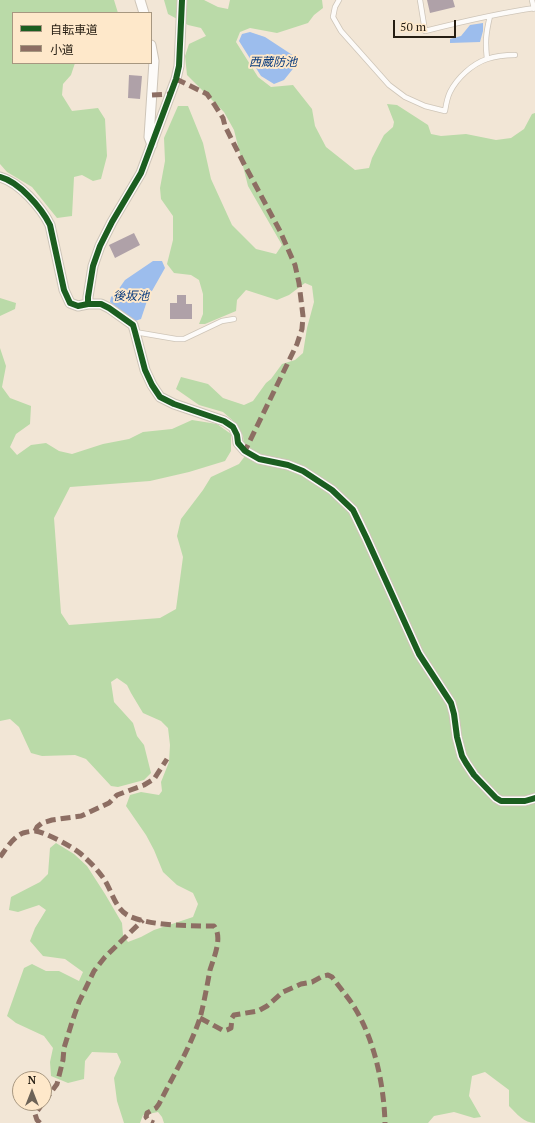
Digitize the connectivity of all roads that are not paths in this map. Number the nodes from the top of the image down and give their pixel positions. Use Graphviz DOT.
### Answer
graph roads {
  1 [pos="140,0"];
  2 [pos="182,0"];
  3 [pos="339,0"];
  4 [pos="420,0"];
  5 [pos="532,0"];
  6 [pos="534,9"];
  7 [pos="144,12"];
  8 [pos="490,16"];
  9 [pos="152,50"];
  10 [pos="515,55"];
  11 [pos="487,59"];
  12 [pos="152,145"];
  13 [pos="0,177"];
  14 [pos="88,304"];
  15 [pos="234,318"];
  16 [pos="135,332"];
  17 [pos="535,798"];
  1 -- 7 [label="street"];
  2 -- 12 [label="street"];
  3 -- 11 [label="lane"];
  4 -- 8 [label="lane"];
  5 -- 6 [label="lane"];
  6 -- 8 [label="lane"];
  8 -- 11 [label="lane"];
  9 -- 12 [label="street"];
  10 -- 11 [label="lane"];
  12 -- 14 [label="street"];
  13 -- 14 [label="street"];
  14 -- 16 [label="street"];
  15 -- 16 [label="lane"];
  16 -- 17 [label="street"];
}
